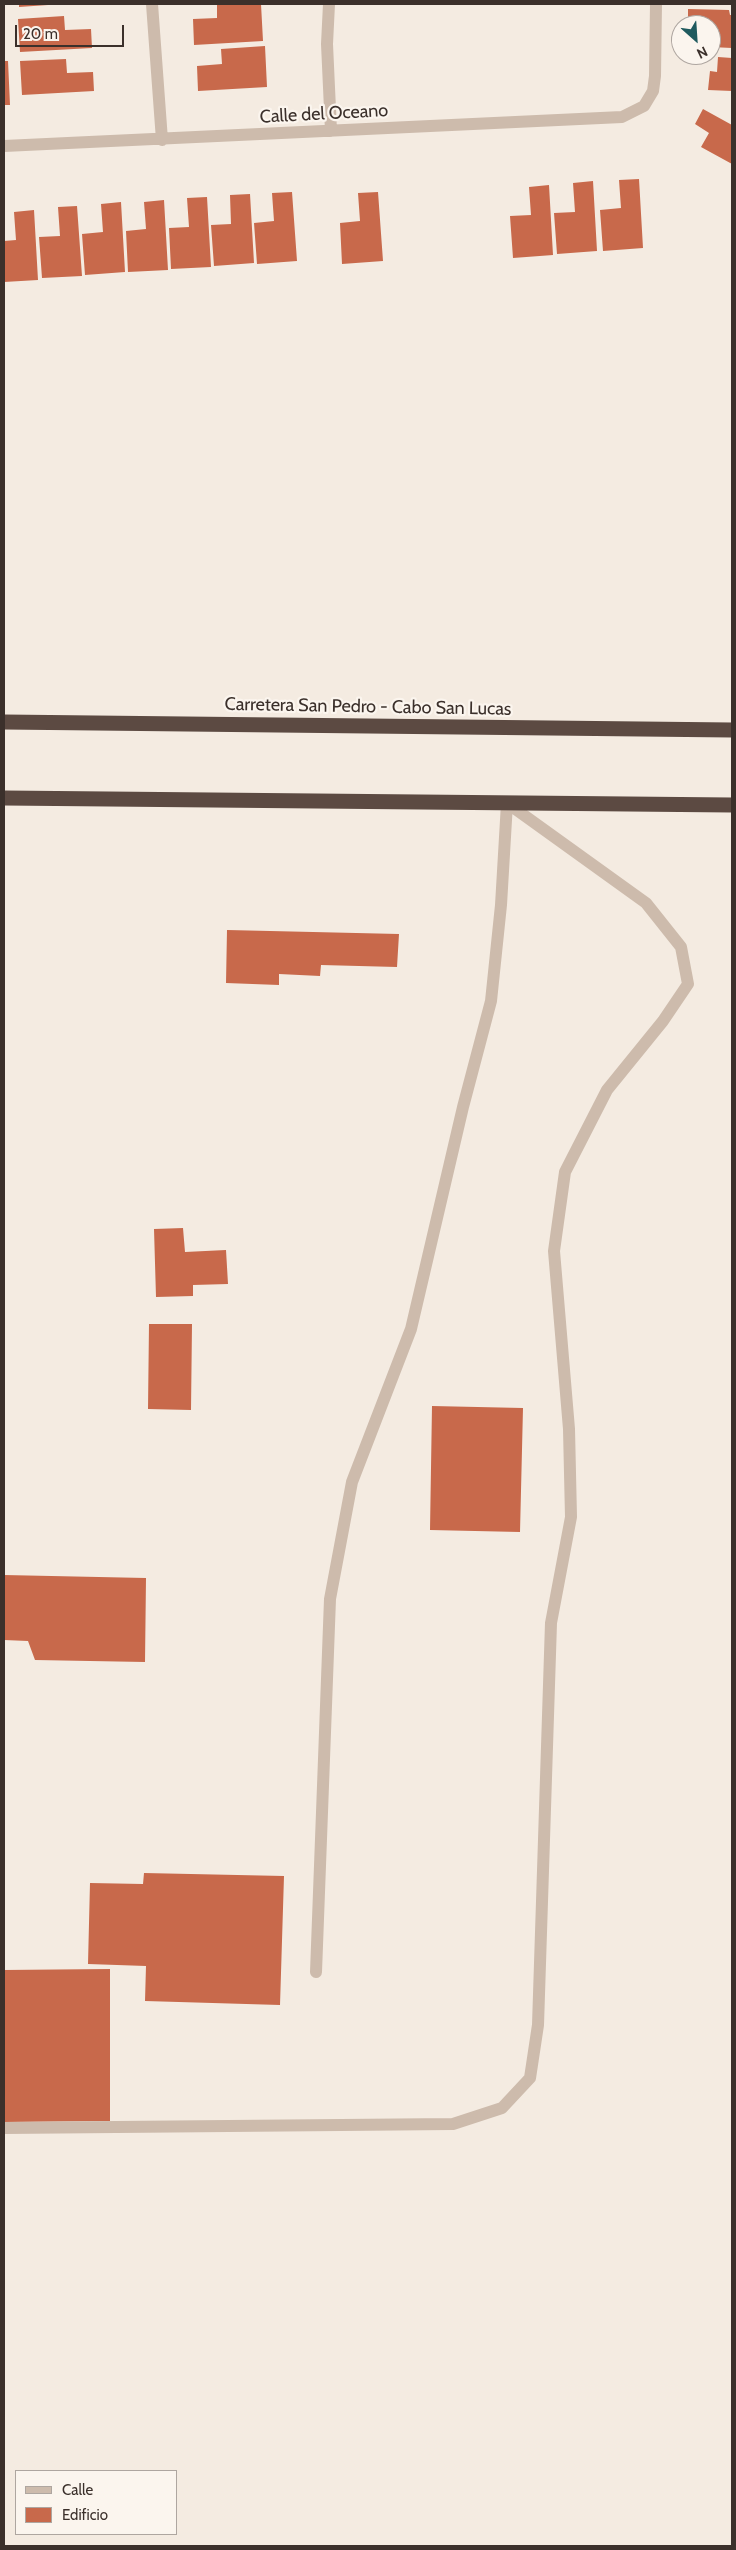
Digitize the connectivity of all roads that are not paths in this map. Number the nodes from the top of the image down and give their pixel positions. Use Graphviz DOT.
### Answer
graph roads {
  1 [pos="152,4"];
  2 [pos="329,4"];
  3 [pos="656,4"];
  4 [pos="330,130"];
  5 [pos="162,140"];
  6 [pos="4,146"];
  7 [pos="4,722"];
  8 [pos="732,730"];
  9 [pos="4,798"];
  10 [pos="507,803"];
  11 [pos="732,805"];
  12 [pos="316,1972"];
  13 [pos="4,2128"];
  1 -- 5 [label="street"];
  2 -- 4 [label="street"];
  3 -- 4 [label="street, Calle del Oceano"];
  4 -- 5 [label="street, Calle del Oceano"];
  5 -- 6 [label="street, Calle del Oceano"];
  7 -- 8 [label="highway, Carretera San Pedro - Cabo San Lucas"];
  9 -- 10 [label="highway"];
  10 -- 11 [label="highway"];
  10 -- 12 [label="street"];
  10 -- 13 [label="street"];
}
